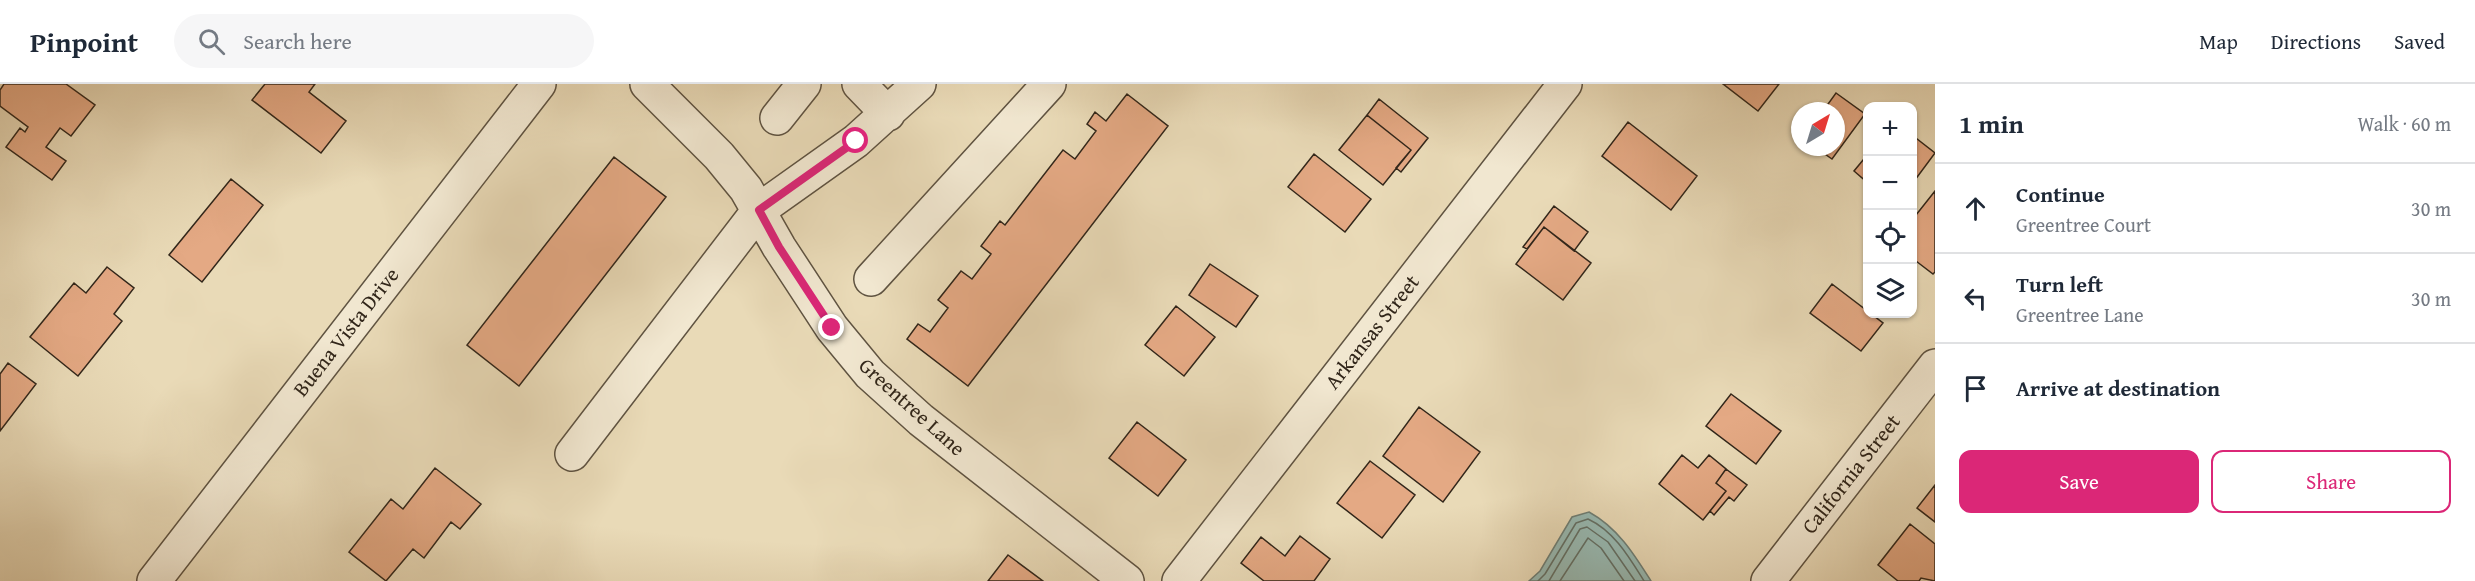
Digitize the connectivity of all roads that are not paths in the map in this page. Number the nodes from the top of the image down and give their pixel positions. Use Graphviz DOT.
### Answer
graph roads {
  1 [pos="539,84"];
  2 [pos="647,84"];
  3 [pos="804,84"];
  4 [pos="859,84"];
  5 [pos="920,84"];
  6 [pos="1049,84"];
  7 [pos="1565,84"];
  8 [pos="888,114"];
  9 [pos="777,118"];
  10 [pos="759,210"];
  11 [pos="871,279"];
  12 [pos="1935,366"];
  13 [pos="572,454"];
  14 [pos="154,581"];
  15 [pos="1127,581"];
  16 [pos="1179,581"];
  17 [pos="1768,581"];
  1 -- 14 [label="street, Buena Vista Drive"];
  2 -- 10 [label="street, Greentree Lane"];
  3 -- 9 [label="street"];
  4 -- 8 [label="street"];
  5 -- 8 [label="street"];
  6 -- 11 [label="street"];
  7 -- 16 [label="street, Arkansas Street"];
  8 -- 10 [label="street"];
  10 -- 13 [label="street"];
  10 -- 15 [label="street, Greentree Lane"];
  12 -- 17 [label="street, California Street"];
}
